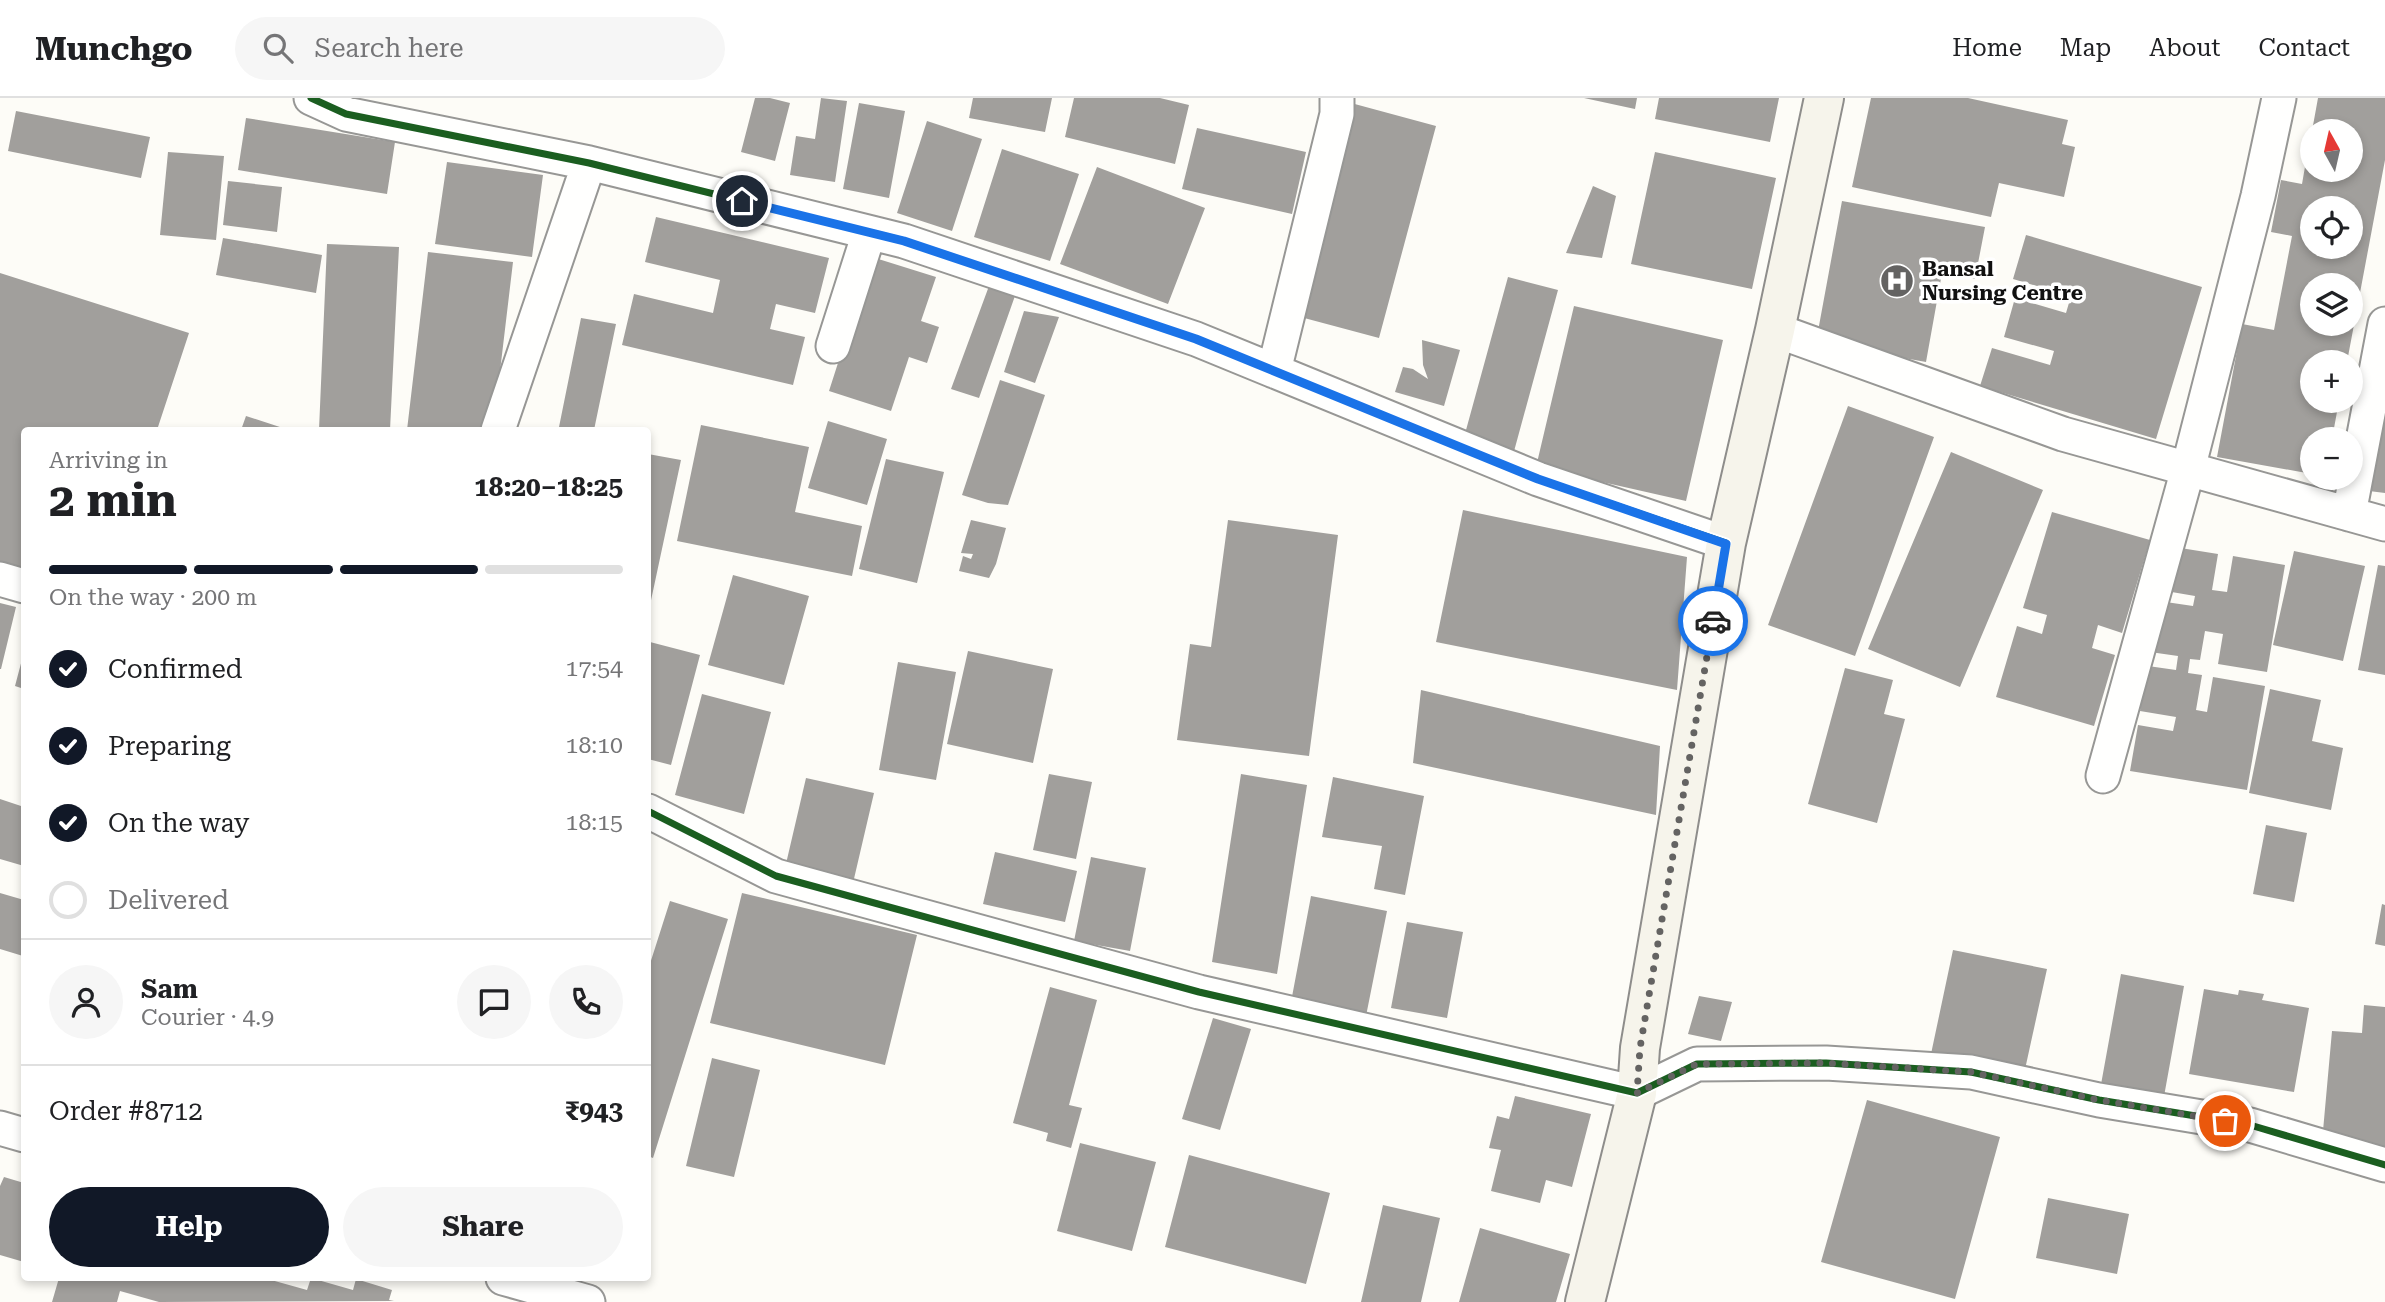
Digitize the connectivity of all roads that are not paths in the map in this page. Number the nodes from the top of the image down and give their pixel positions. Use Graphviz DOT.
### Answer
graph roads {
  1 [pos="311,98"];
  2 [pos="1337,98"];
  3 [pos="1824,98"];
  4 [pos="2279,98"];
  5 [pos="589,163"];
  6 [pos="869,233"];
  7 [pos="2385,324"];
  8 [pos="1775,330"];
  9 [pos="833,346"];
  10 [pos="1274,371"];
  11 [pos="499,427"];
  12 [pos="2188,469"];
  13 [pos="2349,514"];
  14 [pos="2385,524"];
  15 [pos="1726,544"];
  16 [pos="0,579"];
  17 [pos="21,585"];
  18 [pos="2103,776"];
  19 [pos="651,813"];
  20 [pos="1637,1093"];
  21 [pos="0,1128"];
  22 [pos="21,1134"];
  23 [pos="2385,1165"];
  24 [pos="513,1281"];
  25 [pos="579,1301"];
  26 [pos="1585,1302"];
  1 -- 5 [label="street"];
  2 -- 10 [label="street"];
  3 -- 8 [label="street"];
  4 -- 12 [label="street"];
  5 -- 6 [label="street"];
  5 -- 11 [label="street"];
  6 -- 9 [label="street"];
  6 -- 10 [label="street"];
  7 -- 13 [label="street"];
  8 -- 12 [label="street"];
  8 -- 15 [label="street"];
  10 -- 15 [label="street"];
  12 -- 13 [label="street"];
  12 -- 18 [label="street"];
  13 -- 14 [label="street"];
  15 -- 20 [label="street"];
  16 -- 17 [label="street"];
  19 -- 20 [label="street"];
  20 -- 23 [label="street"];
  20 -- 26 [label="street"];
  21 -- 22 [label="street"];
  24 -- 25 [label="street"];
}
